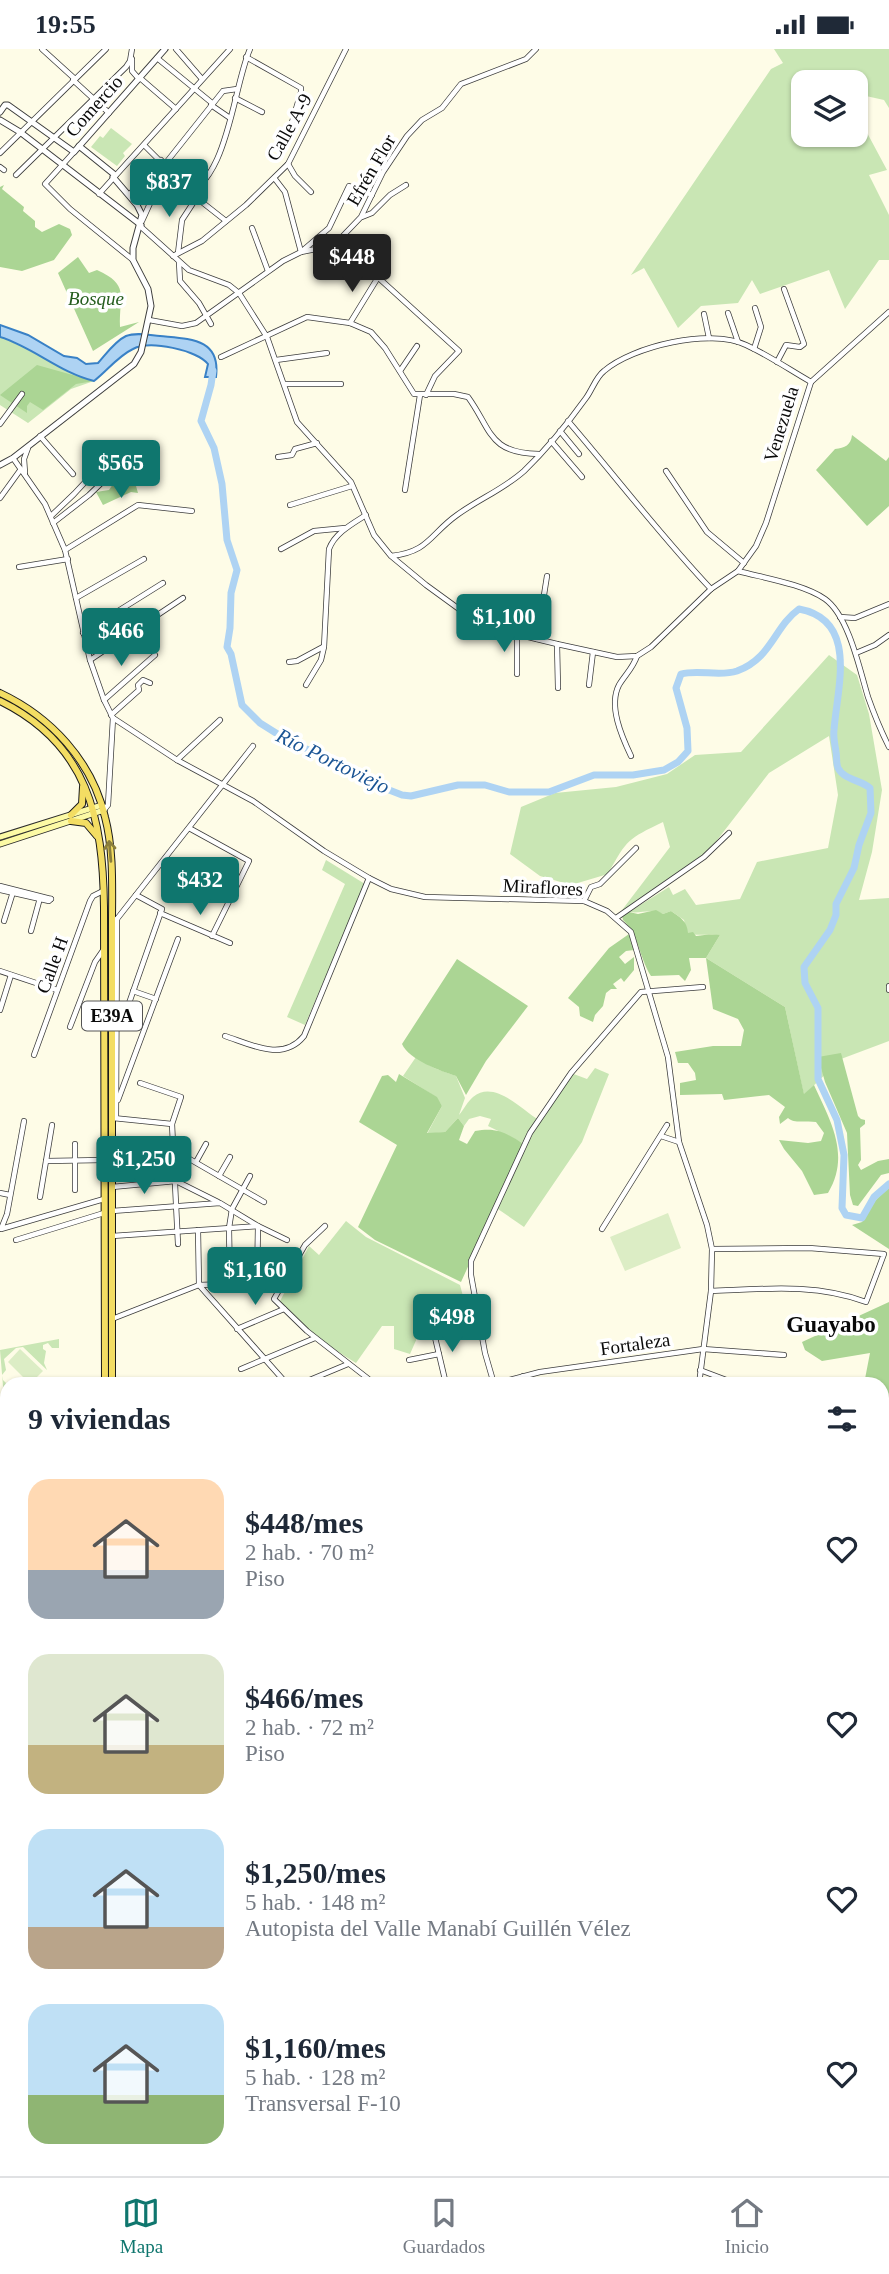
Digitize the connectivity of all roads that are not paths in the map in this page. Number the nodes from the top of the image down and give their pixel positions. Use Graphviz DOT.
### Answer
graph roads {
  1 [pos="42,49"];
  2 [pos="106,49"];
  3 [pos="165,49"];
  4 [pos="176,49"];
  5 [pos="230,49"];
  6 [pos="250,49"];
  7 [pos="346,49"];
  8 [pos="536,49"];
  9 [pos="132,52"];
  10 [pos="246,57"];
  11 [pos="157,58"];
  12 [pos="125,67"];
  13 [pos="140,79"];
  14 [pos="202,79"];
  15 [pos="74,80"];
  16 [pos="194,88"];
  17 [pos="237,89"];
  18 [pos="235,98"];
  19 [pos="93,99"];
  20 [pos="212,104"];
  21 [pos="176,109"];
  22 [pos="0,112"];
  23 [pos="262,112"];
  24 [pos="109,114"];
  25 [pos="229,118"];
  26 [pos="0,120"];
  27 [pos="32,121"];
  28 [pos="292,122"];
  29 [pos="20,132"];
  30 [pos="55,138"];
  31 [pos="144,145"];
  32 [pos="79,146"];
  33 [pos="43,149"];
  34 [pos="74,152"];
  35 [pos="0,153"];
  36 [pos="165,163"];
  37 [pos="288,164"];
  38 [pos="62,165"];
  39 [pos="16,175"];
  40 [pos="114,176"];
  41 [pos="275,179"];
  42 [pos="199,185"];
  43 [pos="406,185"];
  44 [pos="191,191"];
  45 [pos="311,192"];
  46 [pos="99,194"];
  47 [pos="129,195"];
  48 [pos="372,195"];
  49 [pos="151,198"];
  50 [pos="197,198"];
  51 [pos="361,217"];
  52 [pos="226,221"];
  53 [pos="141,224"];
  54 [pos="251,228"];
  55 [pos="338,241"];
  56 [pos="177,252"];
  57 [pos="301,252"];
  58 [pos="133,260"];
  59 [pos="179,262"];
  60 [pos="268,271"];
  61 [pos="377,279"];
  62 [pos="784,289"];
  63 [pos="239,293"];
  64 [pos="755,308"];
  65 [pos="889,312"];
  66 [pos="728,313"];
  67 [pos="704,314"];
  68 [pos="207,316"];
  69 [pos="149,321"];
  70 [pos="349,323"];
  71 [pos="211,324"];
  72 [pos="267,337"];
  73 [pos="709,338"];
  74 [pos="738,342"];
  75 [pos="417,346"];
  76 [pos="754,349"];
  77 [pos="327,353"];
  78 [pos="221,357"];
  79 [pos="276,360"];
  80 [pos="777,362"];
  81 [pos="400,371"];
  82 [pos="811,382"];
  83 [pos="285,384"];
  84 [pos="341,384"];
  85 [pos="22,394"];
  86 [pos="423,395"];
  87 [pos="568,421"];
  88 [pos="0,424"];
  89 [pos="560,431"];
  90 [pos="40,436"];
  91 [pos="551,441"];
  92 [pos="317,443"];
  93 [pos="28,447"];
  94 [pos="116,449"];
  95 [pos="539,454"];
  96 [pos="579,454"];
  97 [pos="278,457"];
  98 [pos="13,458"];
  99 [pos="121,464"];
  100 [pos="0,465"];
  101 [pos="21,470"];
  102 [pos="666,471"];
  103 [pos="73,474"];
  104 [pos="26,476"];
  105 [pos="582,477"];
  106 [pos="352,486"];
  107 [pos="405,490"];
  108 [pos="0,498"];
  109 [pos="290,505"];
  110 [pos="192,510"];
  111 [pos="366,515"];
  112 [pos="50,516"];
  113 [pos="53,523"];
  114 [pos="346,528"];
  115 [pos="281,549"];
  116 [pos="65,550"];
  117 [pos="391,556"];
  118 [pos="68,559"];
  119 [pos="144,559"];
  120 [pos="744,563"];
  121 [pos="19,567"];
  122 [pos="738,571"];
  123 [pos="547,576"];
  124 [pos="163,583"];
  125 [pos="711,589"];
  126 [pos="76,598"];
  127 [pos="183,598"];
  128 [pos="889,604"];
  129 [pos="839,617"];
  130 [pos="83,633"];
  131 [pos="517,633"];
  132 [pos="889,635"];
  133 [pos="537,639"];
  134 [pos="557,644"];
  135 [pos="324,647"];
  136 [pos="593,652"];
  137 [pos="856,653"];
  138 [pos="155,655"];
  139 [pos="637,656"];
  140 [pos="90,660"];
  141 [pos="289,662"];
  142 [pos="517,674"];
  143 [pos="150,683"];
  144 [pos="306,685"];
  145 [pos="589,685"];
  146 [pos="558,688"];
  147 [pos="0,693"];
  148 [pos="104,700"];
  149 [pos="0,701"];
  150 [pos="112,716"];
  151 [pos="220,720"];
  152 [pos="253,746"];
  153 [pos="889,747"];
  154 [pos="631,756"];
  155 [pos="177,760"];
  156 [pos="81,778"];
  157 [pos="221,785"];
  158 [pos="103,808"];
  159 [pos="94,810"];
  160 [pos="71,818"];
  161 [pos="189,828"];
  162 [pos="729,833"];
  163 [pos="0,837"];
  164 [pos="0,844"];
  165 [pos="636,848"];
  166 [pos="102,853"];
  167 [pos="369,878"];
  168 [pos="0,888"];
  169 [pos="104,890"];
  170 [pos="13,891"];
  171 [pos="135,895"];
  172 [pos="584,901"];
  173 [pos="160,913"];
  174 [pos="617,918"];
  175 [pos="115,921"];
  176 [pos="4,922"];
  177 [pos="31,931"];
  178 [pos="212,936"];
  179 [pos="178,939"];
  180 [pos="230,943"];
  181 [pos="104,949"];
  182 [pos="95,962"];
  183 [pos="104,963"];
  184 [pos="0,971"];
  185 [pos="11,975"];
  186 [pos="703,987"];
  187 [pos="648,989"];
  188 [pos="57,990"];
  189 [pos="133,991"];
  190 [pos="156,999"];
  191 [pos="0,1010"];
  192 [pos="125,1014"];
  193 [pos="115,1015"];
  194 [pos="121,1026"];
  195 [pos="70,1027"];
  196 [pos="225,1036"];
  197 [pos="34,1055"];
  198 [pos="139,1083"];
  199 [pos="116,1105"];
  200 [pos="113,1116"];
  201 [pos="24,1121"];
  202 [pos="172,1124"];
  203 [pos="52,1125"];
  204 [pos="667,1125"];
  205 [pos="660,1136"];
  206 [pos="679,1142"];
  207 [pos="75,1144"];
  208 [pos="206,1144"];
  209 [pos="173,1150"];
  210 [pos="230,1157"];
  211 [pos="75,1160"];
  212 [pos="104,1160"];
  213 [pos="46,1161"];
  214 [pos="195,1163"];
  215 [pos="219,1176"];
  216 [pos="250,1176"];
  217 [pos="176,1181"];
  218 [pos="112,1187"];
  219 [pos="75,1190"];
  220 [pos="243,1190"];
  221 [pos="0,1193"];
  222 [pos="10,1195"];
  223 [pos="40,1197"];
  224 [pos="104,1199"];
  225 [pos="264,1202"];
  226 [pos="220,1203"];
  227 [pos="177,1206"];
  228 [pos="232,1209"];
  229 [pos="112,1211"];
  230 [pos="104,1213"];
  231 [pos="258,1226"];
  232 [pos="325,1226"];
  233 [pos="108,1227"];
  234 [pos="229,1228"];
  235 [pos="602,1229"];
  236 [pos="198,1230"];
  237 [pos="177,1231"];
  238 [pos="112,1236"];
  239 [pos="16,1240"];
  240 [pos="287,1240"];
  241 [pos="178,1244"];
  242 [pos="712,1249"];
  243 [pos="230,1283"];
  244 [pos="199,1285"];
  245 [pos="711,1291"];
  246 [pos="284,1309"];
  247 [pos="112,1318"];
  248 [pos="237,1329"];
  249 [pos="433,1329"];
  250 [pos="315,1338"];
  251 [pos="704,1349"];
  252 [pos="439,1354"];
  253 [pos="784,1355"];
  254 [pos="264,1359"];
  255 [pos="409,1360"];
  256 [pos="348,1364"];
  257 [pos="241,1369"];
  258 [pos="701,1370"];
  259 [pos="523,1376"];
  260 [pos="104,1377"];
  261 [pos="112,1377"];
  262 [pos="281,1377"];
  263 [pos="317,1377"];
  264 [pos="366,1377"];
  265 [pos="444,1377"];
  266 [pos="492,1377"];
  267 [pos="519,1377"];
  268 [pos="700,1377"];
  269 [pos="719,1377"];
  1 -- 15 [label="street"];
  2 -- 15 [label="street"];
  3 -- 11 [label="street, Comercio"];
  4 -- 14 [label="street"];
  5 -- 14 [label="street"];
  6 -- 10 [label="street"];
  7 -- 37 [label="street, Calle A-9"];
  8 -- 48 [label="street, Efrén Flor"];
  9 -- 12 [label="street"];
  9 -- 13 [label="street"];
  10 -- 17 [label="street"];
  10 -- 28 [label="street"];
  11 -- 13 [label="street, Comercio"];
  11 -- 16 [label="street"];
  12 -- 13 [label="street"];
  12 -- 19 [label="street"];
  13 -- 21 [label="street"];
  13 -- 24 [label="street, Comercio"];
  14 -- 16 [label="street"];
  15 -- 19 [label="street"];
  15 -- 27 [label="street"];
  16 -- 20 [label="street"];
  16 -- 21 [label="street"];
  17 -- 18 [label="street"];
  17 -- 20 [label="street"];
  18 -- 23 [label="street"];
  18 -- 25 [label="street"];
  19 -- 24 [label="street"];
  19 -- 30 [label="street"];
  20 -- 25 [label="street"];
  20 -- 36 [label="street"];
  21 -- 31 [label="street"];
  22 -- 27 [label="street"];
  24 -- 32 [label="street, Comercio"];
  25 -- 42 [label="street"];
  26 -- 29 [label="street"];
  27 -- 29 [label="street"];
  27 -- 30 [label="street"];
  29 -- 33 [label="street"];
  29 -- 35 [label="street"];
  30 -- 33 [label="street"];
  30 -- 34 [label="street"];
  31 -- 36 [label="street"];
  31 -- 40 [label="street"];
  32 -- 34 [label="street, Comercio"];
  32 -- 40 [label="street"];
  33 -- 38 [label="street"];
  33 -- 39 [label="street"];
  34 -- 38 [label="street, Comercio"];
  36 -- 44 [label="street"];
  36 -- 47 [label="street"];
  36 -- 49 [label="street"];
  37 -- 41 [label="street, Calle A-9"];
  37 -- 45 [label="street"];
  38 -- 46 [label="street"];
  38 -- 58 [label="street, Comercio"];
  40 -- 46 [label="street"];
  40 -- 47 [label="street"];
  41 -- 52 [label="street, Calle A-9"];
  41 -- 57 [label="street"];
  42 -- 44 [label="street"];
  42 -- 50 [label="street"];
  43 -- 51 [label="street"];
  44 -- 49 [label="street"];
  44 -- 50 [label="street"];
  46 -- 53 [label="street"];
  47 -- 53 [label="street"];
  48 -- 51 [label="street, Efrén Flor"];
  48 -- 57 [label="street"];
  49 -- 53 [label="street"];
  50 -- 52 [label="street"];
  50 -- 56 [label="street"];
  51 -- 55 [label="street, Efrén Flor"];
  52 -- 56 [label="street, Calle A-9"];
  53 -- 56 [label="street"];
  53 -- 58 [label="street"];
  54 -- 60 [label="street"];
  55 -- 57 [label="street, Efrén Flor"];
  55 -- 61 [label="street"];
  56 -- 59 [label="street"];
  57 -- 60 [label="street, Efrén Flor"];
  58 -- 69 [label="street"];
  59 -- 63 [label="street"];
  59 -- 68 [label="street"];
  60 -- 63 [label="street, Efrén Flor"];
  61 -- 70 [label="street"];
  61 -- 86 [label="street"];
  62 -- 80 [label="street"];
  63 -- 68 [label="street, Efrén Flor"];
  63 -- 72 [label="street"];
  64 -- 76 [label="street"];
  65 -- 82 [label="street"];
  66 -- 74 [label="street"];
  67 -- 73 [label="street"];
  68 -- 69 [label="street, Efrén Flor"];
  68 -- 71 [label="street"];
  69 -- 90 [label="street"];
  70 -- 72 [label="street"];
  70 -- 81 [label="street"];
  72 -- 78 [label="street"];
  72 -- 79 [label="street"];
  73 -- 74 [label="street, Venezuela"];
  73 -- 87 [label="street, Venezuela"];
  74 -- 76 [label="street, Venezuela"];
  75 -- 81 [label="street"];
  76 -- 80 [label="street, Venezuela"];
  77 -- 79 [label="street"];
  79 -- 83 [label="street"];
  80 -- 82 [label="street, Venezuela"];
  81 -- 86 [label="street"];
  82 -- 120 [label="street, Venezuela"];
  83 -- 84 [label="street"];
  83 -- 92 [label="street"];
  85 -- 88 [label="street"];
  86 -- 95 [label="street"];
  86 -- 107 [label="street"];
  87 -- 89 [label="street, Venezuela"];
  87 -- 125 [label="street"];
  89 -- 91 [label="street, Venezuela"];
  89 -- 96 [label="street"];
  90 -- 93 [label="street"];
  90 -- 103 [label="street"];
  91 -- 95 [label="street, Venezuela"];
  91 -- 105 [label="street"];
  92 -- 97 [label="street"];
  92 -- 106 [label="street"];
  93 -- 98 [label="street"];
  93 -- 104 [label="street"];
  94 -- 112 [label="street"];
  95 -- 117 [label="street, Venezuela"];
  98 -- 100 [label="street"];
  98 -- 101 [label="street"];
  99 -- 113 [label="street"];
  101 -- 104 [label="street"];
  101 -- 108 [label="street"];
  102 -- 120 [label="street"];
  104 -- 112 [label="street"];
  106 -- 109 [label="street"];
  106 -- 111 [label="street"];
  110 -- 116 [label="street"];
  111 -- 114 [label="street"];
  111 -- 117 [label="street"];
  112 -- 113 [label="street"];
  113 -- 116 [label="street"];
  114 -- 115 [label="street"];
  114 -- 135 [label="street"];
  116 -- 118 [label="street"];
  117 -- 131 [label="street"];
  118 -- 121 [label="street"];
  118 -- 126 [label="street"];
  119 -- 126 [label="street"];
  120 -- 122 [label="street, Venezuela"];
  122 -- 125 [label="street, Venezuela"];
  122 -- 129 [label="street"];
  123 -- 133 [label="street"];
  124 -- 130 [label="street"];
  125 -- 139 [label="street, Venezuela"];
  126 -- 130 [label="street"];
  127 -- 140 [label="street"];
  128 -- 129 [label="street"];
  129 -- 137 [label="street"];
  130 -- 140 [label="street"];
  131 -- 133 [label="street"];
  131 -- 142 [label="street"];
  132 -- 137 [label="street"];
  133 -- 134 [label="street"];
  134 -- 136 [label="street"];
  134 -- 146 [label="street"];
  135 -- 141 [label="street"];
  135 -- 144 [label="street"];
  136 -- 139 [label="street"];
  136 -- 145 [label="street"];
  137 -- 153 [label="street"];
  138 -- 148 [label="street"];
  139 -- 154 [label="street, Venezuela"];
  140 -- 148 [label="street"];
  143 -- 150 [label="street"];
  147 -- 158 [label="main road, E39A"];
  148 -- 150 [label="street"];
  149 -- 156 [label="main road, E39A"];
  150 -- 155 [label="street, Miraflores"];
  150 -- 158 [label="street"];
  151 -- 155 [label="street"];
  152 -- 157 [label="street"];
  155 -- 157 [label="street, Miraflores"];
  156 -- 159 [label="main road, E39A"];
  156 -- 160 [label="main road"];
  157 -- 161 [label="street"];
  157 -- 167 [label="street, Miraflores"];
  158 -- 159 [label="main road"];
  175 -- 158 [label="main road, E39A, one-way"];
  159 -- 160 [label="main road"];
  159 -- 166 [label="main road, E39A"];
  160 -- 163 [label="main road"];
  160 -- 164 [label="main road"];
  160 -- 166 [label="main road"];
  161 -- 171 [label="street"];
  161 -- 178 [label="street"];
  162 -- 174 [label="street"];
  165 -- 172 [label="street"];
  166 -- 169 [label="main road, E39A"];
  167 -- 172 [label="street, Miraflores"];
  167 -- 196 [label="street"];
  168 -- 170 [label="street"];
  169 -- 181 [label="main road, E39A"];
  169 -- 188 [label="street, Calle H"];
  170 -- 176 [label="street"];
  170 -- 177 [label="street"];
  171 -- 173 [label="street"];
  171 -- 175 [label="street"];
  172 -- 174 [label="street, Miraflores"];
  173 -- 178 [label="street"];
  173 -- 189 [label="street"];
  174 -- 187 [label="street, Miraflores"];
  175 -- 193 [label="main road, E39A"];
  178 -- 180 [label="street"];
  179 -- 190 [label="street"];
  181 -- 182 [label="street"];
  181 -- 183 [label="main road, E39A"];
  182 -- 183 [label="street"];
  182 -- 195 [label="street"];
  183 -- 212 [label="main road, E39A"];
  184 -- 185 [label="street"];
  185 -- 188 [label="street"];
  185 -- 191 [label="street"];
  186 -- 187 [label="street"];
  187 -- 206 [label="street, Miraflores"];
  187 -- 266 [label="street"];
  188 -- 197 [label="street, Calle H"];
  189 -- 190 [label="street"];
  189 -- 192 [label="street"];
  190 -- 199 [label="street"];
  192 -- 193 [label="street"];
  192 -- 194 [label="street"];
  193 -- 199 [label="street"];
  193 -- 200 [label="main road, E39A"];
  198 -- 202 [label="street"];
  199 -- 200 [label="street"];
  200 -- 202 [label="street"];
  200 -- 218 [label="main road, E39A"];
  201 -- 222 [label="street"];
  202 -- 209 [label="street"];
  203 -- 213 [label="street"];
  204 -- 205 [label="street"];
  205 -- 206 [label="street"];
  205 -- 235 [label="street"];
  206 -- 242 [label="street, Miraflores"];
  207 -- 211 [label="street"];
  208 -- 214 [label="street"];
  209 -- 214 [label="street"];
  209 -- 217 [label="street"];
  210 -- 215 [label="street"];
  211 -- 212 [label="street"];
  211 -- 213 [label="street"];
  211 -- 219 [label="street"];
  212 -- 224 [label="main road, E39A"];
  213 -- 223 [label="street"];
  214 -- 215 [label="street"];
  215 -- 220 [label="street"];
  216 -- 220 [label="street"];
  217 -- 218 [label="street"];
  217 -- 226 [label="street"];
  217 -- 227 [label="street"];
  218 -- 229 [label="main road, E39A"];
  220 -- 225 [label="street"];
  220 -- 228 [label="street"];
  221 -- 222 [label="street"];
  222 -- 224 [label="street"];
  224 -- 230 [label="main road, E39A"];
  226 -- 227 [label="street"];
  226 -- 228 [label="street"];
  227 -- 229 [label="street"];
  227 -- 237 [label="street"];
  228 -- 231 [label="street"];
  228 -- 234 [label="street"];
  229 -- 233 [label="main road, E39A"];
  230 -- 233 [label="main road, E39A"];
  230 -- 239 [label="street"];
  231 -- 234 [label="street"];
  231 -- 240 [label="street"];
  231 -- 243 [label="street"];
  232 -- 246 [label="street"];
  233 -- 238 [label="main road, E39A"];
  233 -- 260 [label="main road, E39A"];
  234 -- 236 [label="street"];
  234 -- 243 [label="street"];
  236 -- 237 [label="street"];
  236 -- 244 [label="street"];
  237 -- 238 [label="street"];
  237 -- 241 [label="street"];
  238 -- 247 [label="main road, E39A"];
  242 -- 245 [label="street, Miraflores"];
  242 -- 245 [label="street"];
  243 -- 244 [label="street"];
  244 -- 247 [label="street"];
  244 -- 248 [label="street"];
  245 -- 251 [label="street, Miraflores"];
  246 -- 248 [label="street"];
  246 -- 250 [label="street"];
  247 -- 261 [label="main road, E39A"];
  248 -- 254 [label="street"];
  249 -- 252 [label="street"];
  250 -- 254 [label="street"];
  250 -- 256 [label="street"];
  251 -- 253 [label="street, Fortaleza"];
  251 -- 258 [label="street, Miraflores"];
  251 -- 259 [label="street, Fortaleza"];
  252 -- 255 [label="street"];
  252 -- 265 [label="street"];
  254 -- 257 [label="street"];
  254 -- 262 [label="street"];
  256 -- 263 [label="street"];
  256 -- 264 [label="street"];
  258 -- 268 [label="street, Miraflores"];
  258 -- 269 [label="street"];
  259 -- 267 [label="street, Fortaleza"];
}
